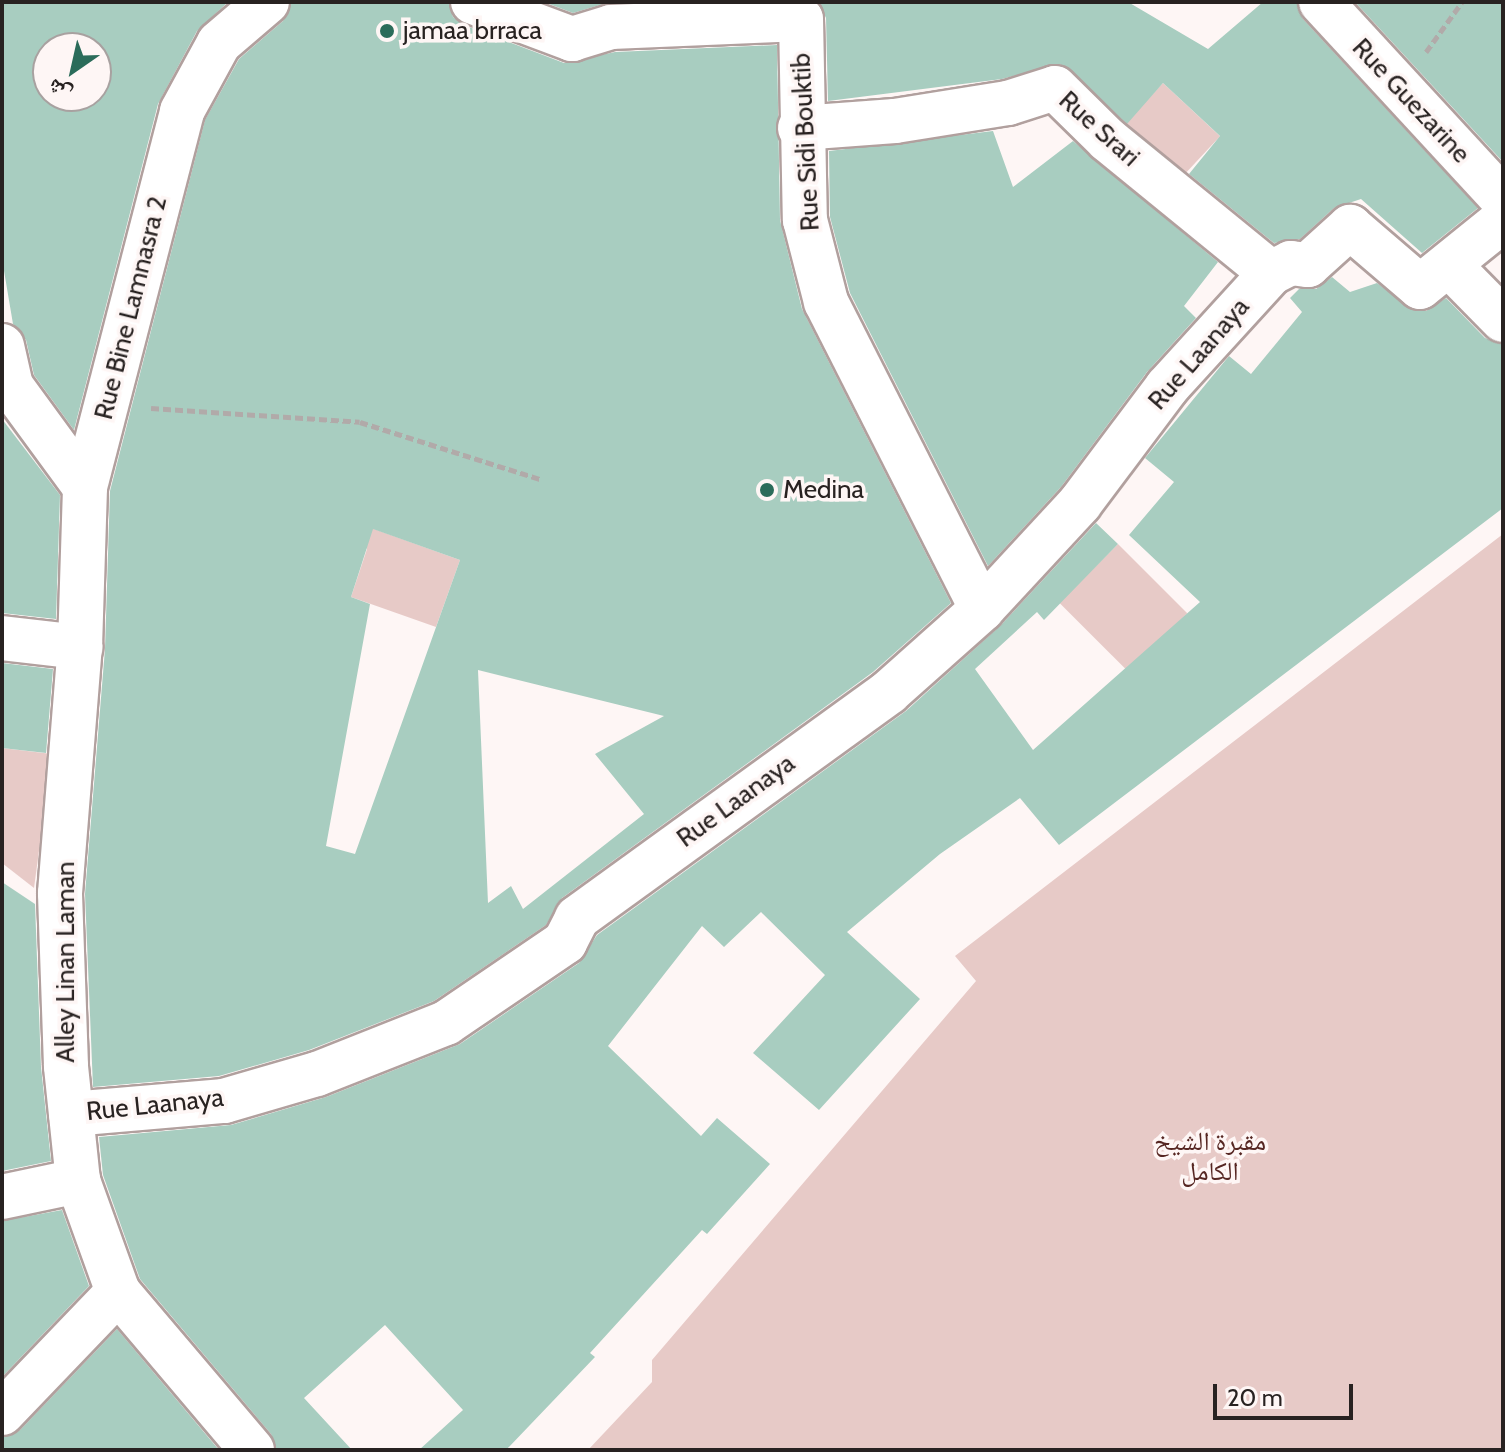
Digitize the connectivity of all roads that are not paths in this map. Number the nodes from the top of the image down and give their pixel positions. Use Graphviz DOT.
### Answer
graph roads {
  1 [pos="267,2"];
  2 [pos="473,2"];
  3 [pos="1321,2"];
  4 [pos="800,128"];
  5 [pos="1503,199"];
  6 [pos="1503,220"];
  7 [pos="1449,265"];
  8 [pos="1271,273"];
  9 [pos="1503,320"];
  10 [pos="2,346"];
  11 [pos="85,487"];
  12 [pos="982,609"];
  13 [pos="2,638"];
  14 [pos="80,647"];
  15 [pos="71,1114"];
  16 [pos="78,1181"];
  17 [pos="2,1197"];
  18 [pos="118,1292"];
  19 [pos="2,1413"];
  20 [pos="252,1450"];
  1 -- 11 [label="street, Rue Bine Lamnasra 2"];
  2 -- 4 [label="street, Rue Sidi Bouktib"];
  3 -- 5 [label="street, Rue Guezarine"];
  4 -- 8 [label="street, Rue Srari"];
  4 -- 12 [label="street, Rue Sidi Bouktib"];
  6 -- 7 [label="street"];
  7 -- 8 [label="street"];
  7 -- 9 [label="street"];
  8 -- 12 [label="street, Rue Laanaya"];
  10 -- 11 [label="street"];
  11 -- 14 [label="street, Rue Bine Lamnasra 2"];
  12 -- 15 [label="street, Rue Laanaya"];
  13 -- 14 [label="street"];
  14 -- 15 [label="street, Alley Linan Laman"];
  15 -- 16 [label="street, Alley Linan Laman"];
  16 -- 17 [label="street"];
  16 -- 18 [label="street, Alley Linan Laman"];
  18 -- 19 [label="street"];
  18 -- 20 [label="street"];
}
